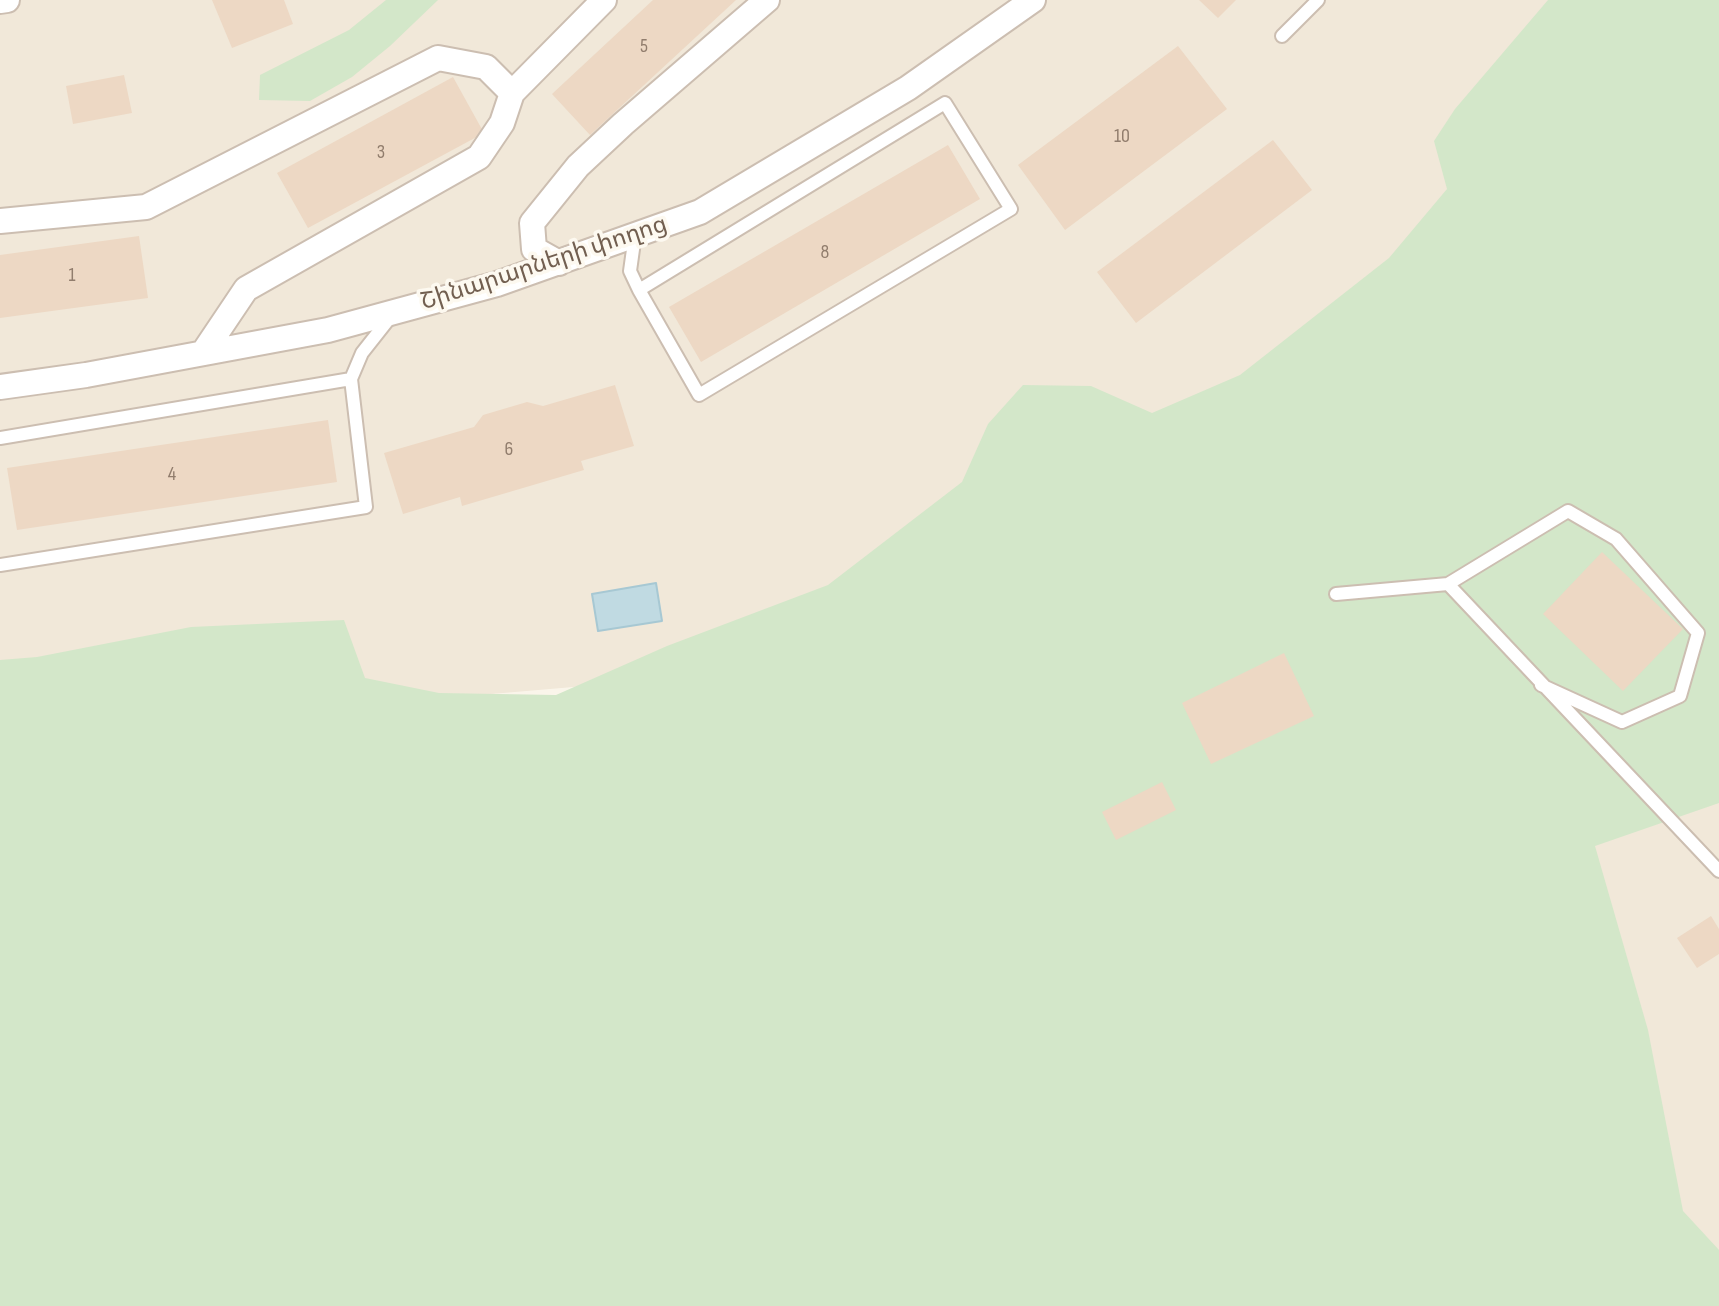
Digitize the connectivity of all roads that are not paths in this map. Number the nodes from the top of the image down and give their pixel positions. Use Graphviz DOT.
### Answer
graph roads {
  1 [pos="7,0"];
  2 [pos="604,0"];
  3 [pos="767,0"];
  4 [pos="1033,0"];
  5 [pos="1318,0"];
  6 [pos="0,1"];
  7 [pos="1282,36"];
  8 [pos="512,93"];
  9 [pos="0,221"];
  10 [pos="635,235"];
  11 [pos="559,263"];
  12 [pos="639,290"];
  13 [pos="394,313"];
  14 [pos="203,353"];
  15 [pos="351,379"];
  16 [pos="0,387"];
  17 [pos="0,438"];
  18 [pos="0,565"];
  19 [pos="1448,584"];
  20 [pos="1336,594"];
  21 [pos="1541,685"];
  22 [pos="1719,871"];
  1 -- 6 [label="street"];
  2 -- 8 [label="street"];
  3 -- 11 [label="street"];
  4 -- 10 [label="street, Շինարարների փողոց"];
  5 -- 7 [label="lane"];
  8 -- 9 [label="street"];
  8 -- 14 [label="street"];
  10 -- 11 [label="street, Շինարարների փողոց"];
  10 -- 12 [label="lane"];
  11 -- 13 [label="street, Շինարարների փողոց"];
  12 -- 12 [label="lane"];
  13 -- 14 [label="street, Շինարարների փողոց"];
  13 -- 15 [label="lane"];
  14 -- 16 [label="street, Շինարարների փողոց"];
  15 -- 17 [label="lane"];
  15 -- 18 [label="lane"];
  19 -- 20 [label="lane"];
  19 -- 21 [label="lane"];
  19 -- 21 [label="lane"];
  21 -- 22 [label="lane"];
}
